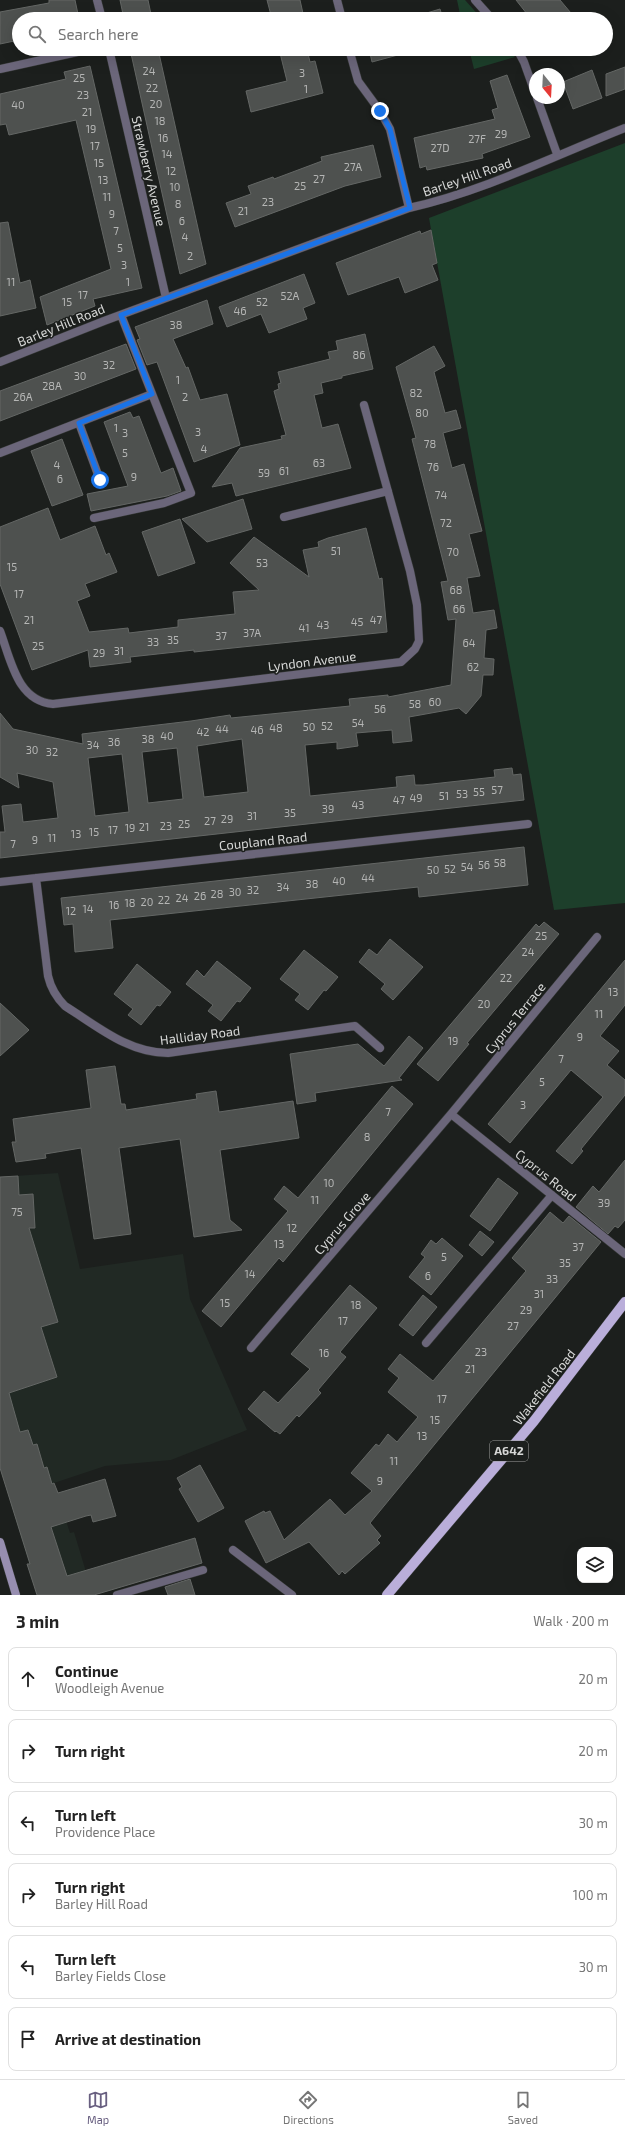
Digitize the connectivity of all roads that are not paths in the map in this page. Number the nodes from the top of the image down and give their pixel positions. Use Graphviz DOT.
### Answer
graph roads {
  1 [pos="97,0"];
  2 [pos="337,0"];
  3 [pos="475,0"];
  4 [pos="100,12"];
  5 [pos="340,12"];
  6 [pos="486,12"];
  7 [pos="60,56"];
  8 [pos="111,56"];
  9 [pos="351,56"];
  10 [pos="521,56"];
  11 [pos="0,69"];
  12 [pos="529,76"];
  13 [pos="539,104"];
  14 [pos="625,128"];
  15 [pos="557,154"];
  16 [pos="410,208"];
  17 [pos="166,298"];
  18 [pos="121,315"];
  19 [pos="0,362"];
  20 [pos="152,394"];
  21 [pos="364,405"];
  22 [pos="79,423"];
  23 [pos="0,453"];
  24 [pos="100,480"];
  25 [pos="388,491"];
  26 [pos="284,517"];
  27 [pos="94,518"];
  28 [pos="0,631"];
  29 [pos="528,824"];
  30 [pos="36,878"];
  31 [pos="0,882"];
  32 [pos="597,937"];
  33 [pos="380,1048"];
  34 [pos="451,1114"];
  35 [pos="552,1195"];
  36 [pos="625,1254"];
  37 [pos="625,1302"];
  38 [pos="426,1343"];
  39 [pos="251,1348"];
  40 [pos="0,1542"];
  41 [pos="233,1550"];
  42 [pos="203,1570"];
  43 [pos="16,1595"];
  44 [pos="117,1595"];
  45 [pos="292,1595"];
  46 [pos="387,1595"];
  1 -- 4 [label="street"];
  2 -- 5 [label="street"];
  3 -- 6 [label="street"];
  7 -- 11 [label="street"];
  8 -- 17 [label="street, Strawberry Avenue"];
  9 -- 16 [label="street"];
  10 -- 12 [label="street"];
  13 -- 15 [label="street"];
  14 -- 15 [label="street, Barley Hill Road"];
  15 -- 16 [label="street, Barley Hill Road"];
  16 -- 17 [label="street, Barley Hill Road"];
  17 -- 18 [label="street, Barley Hill Road"];
  18 -- 19 [label="street, Barley Hill Road"];
  18 -- 20 [label="street"];
  20 -- 22 [label="street"];
  20 -- 27 [label="street"];
  21 -- 25 [label="street, Lyndon Avenue"];
  22 -- 23 [label="street"];
  22 -- 24 [label="street"];
  25 -- 26 [label="street"];
  25 -- 28 [label="street, Lyndon Avenue"];
  29 -- 30 [label="street, Coupland Road"];
  30 -- 31 [label="street, Coupland Road"];
  30 -- 33 [label="street, Halliday Road"];
  32 -- 34 [label="street, Cyprus Terrace"];
  34 -- 35 [label="street, Cyprus Road"];
  34 -- 39 [label="street, Cyprus Grove"];
  35 -- 36 [label="street, Cyprus Road"];
  35 -- 38 [label="street"];
  37 -- 46 [label="main road, Wakefield Road / A642"];
  40 -- 43 [label="main road"];
  41 -- 45 [label="street"];
  42 -- 44 [label="street"];
}
